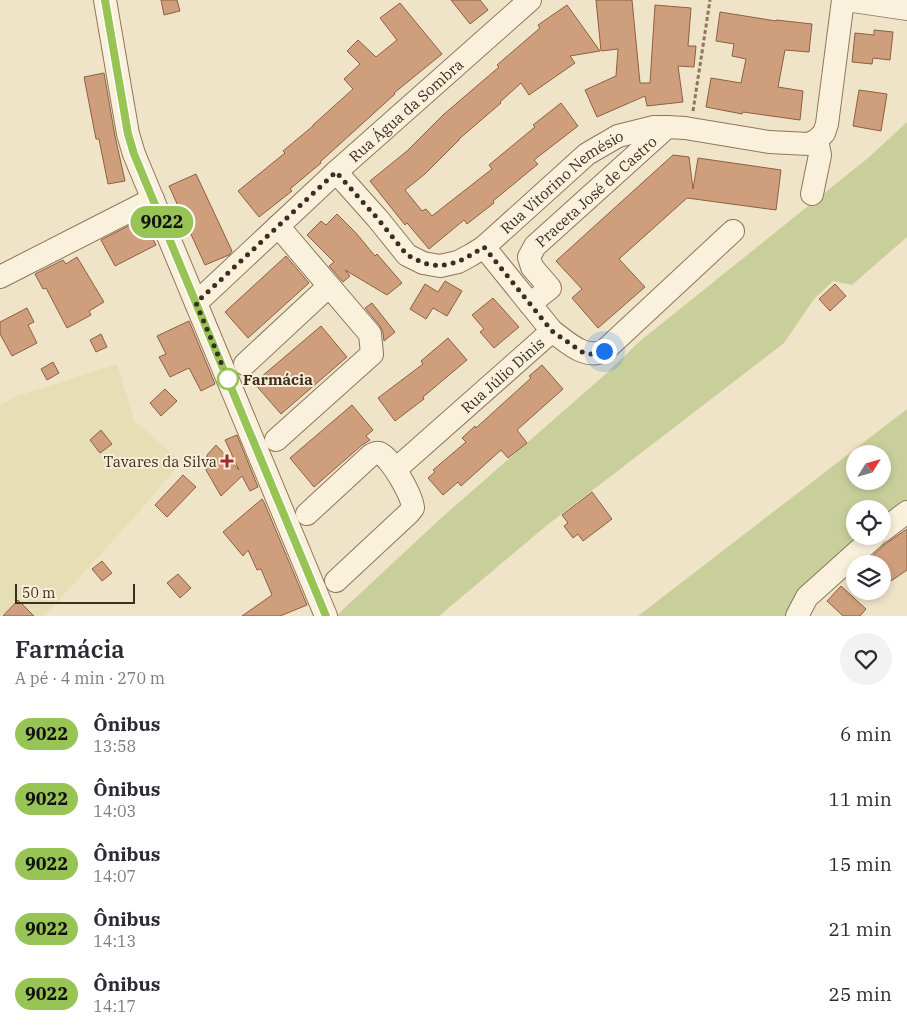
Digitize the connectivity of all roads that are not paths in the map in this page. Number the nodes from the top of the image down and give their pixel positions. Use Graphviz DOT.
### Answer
graph roads {
  1 [pos="105,0"];
  2 [pos="530,0"];
  3 [pos="844,0"];
  4 [pos="907,9"];
  5 [pos="667,127"];
  6 [pos="818,140"];
  7 [pos="336,172"];
  8 [pos="812,194"];
  9 [pos="153,199"];
  10 [pos="278,226"];
  11 [pos="733,231"];
  12 [pos="484,247"];
  13 [pos="0,277"];
  14 [pos="329,286"];
  15 [pos="196,303"];
  16 [pos="530,304"];
  17 [pos="552,331"];
  18 [pos="245,364"];
  19 [pos="276,440"];
  20 [pos="396,469"];
  21 [pos="907,512"];
  22 [pos="307,514"];
  23 [pos="891,524"];
  24 [pos="865,545"];
  25 [pos="336,581"];
  26 [pos="326,616"];
  27 [pos="797,616"];
  1 -- 9 [label="street"];
  2 -- 7 [label="street, Rua Água da Sombra"];
  3 -- 4 [label="street"];
  3 -- 6 [label="street"];
  5 -- 6 [label="street, Rua Vitorino Nemésio"];
  5 -- 12 [label="street, Rua Vitorino Nemésio"];
  5 -- 16 [label="street, Praceta José de Castro"];
  6 -- 8 [label="street"];
  7 -- 10 [label="street, Rua Água da Sombra"];
  7 -- 12 [label="street, Rua Vitorino Nemésio"];
  9 -- 13 [label="street"];
  9 -- 15 [label="street"];
  10 -- 14 [label="street"];
  10 -- 15 [label="street, Rua Água da Sombra"];
  11 -- 17 [label="street"];
  12 -- 16 [label="street, Rua Júlio Dinis"];
  14 -- 18 [label="street"];
  14 -- 19 [label="street"];
  15 -- 26 [label="street"];
  16 -- 17 [label="street, Rua Júlio Dinis"];
  17 -- 20 [label="street, Rua Júlio Dinis"];
  20 -- 22 [label="street"];
  20 -- 25 [label="street"];
  21 -- 23 [label="street"];
  24 -- 27 [label="street"];
}
